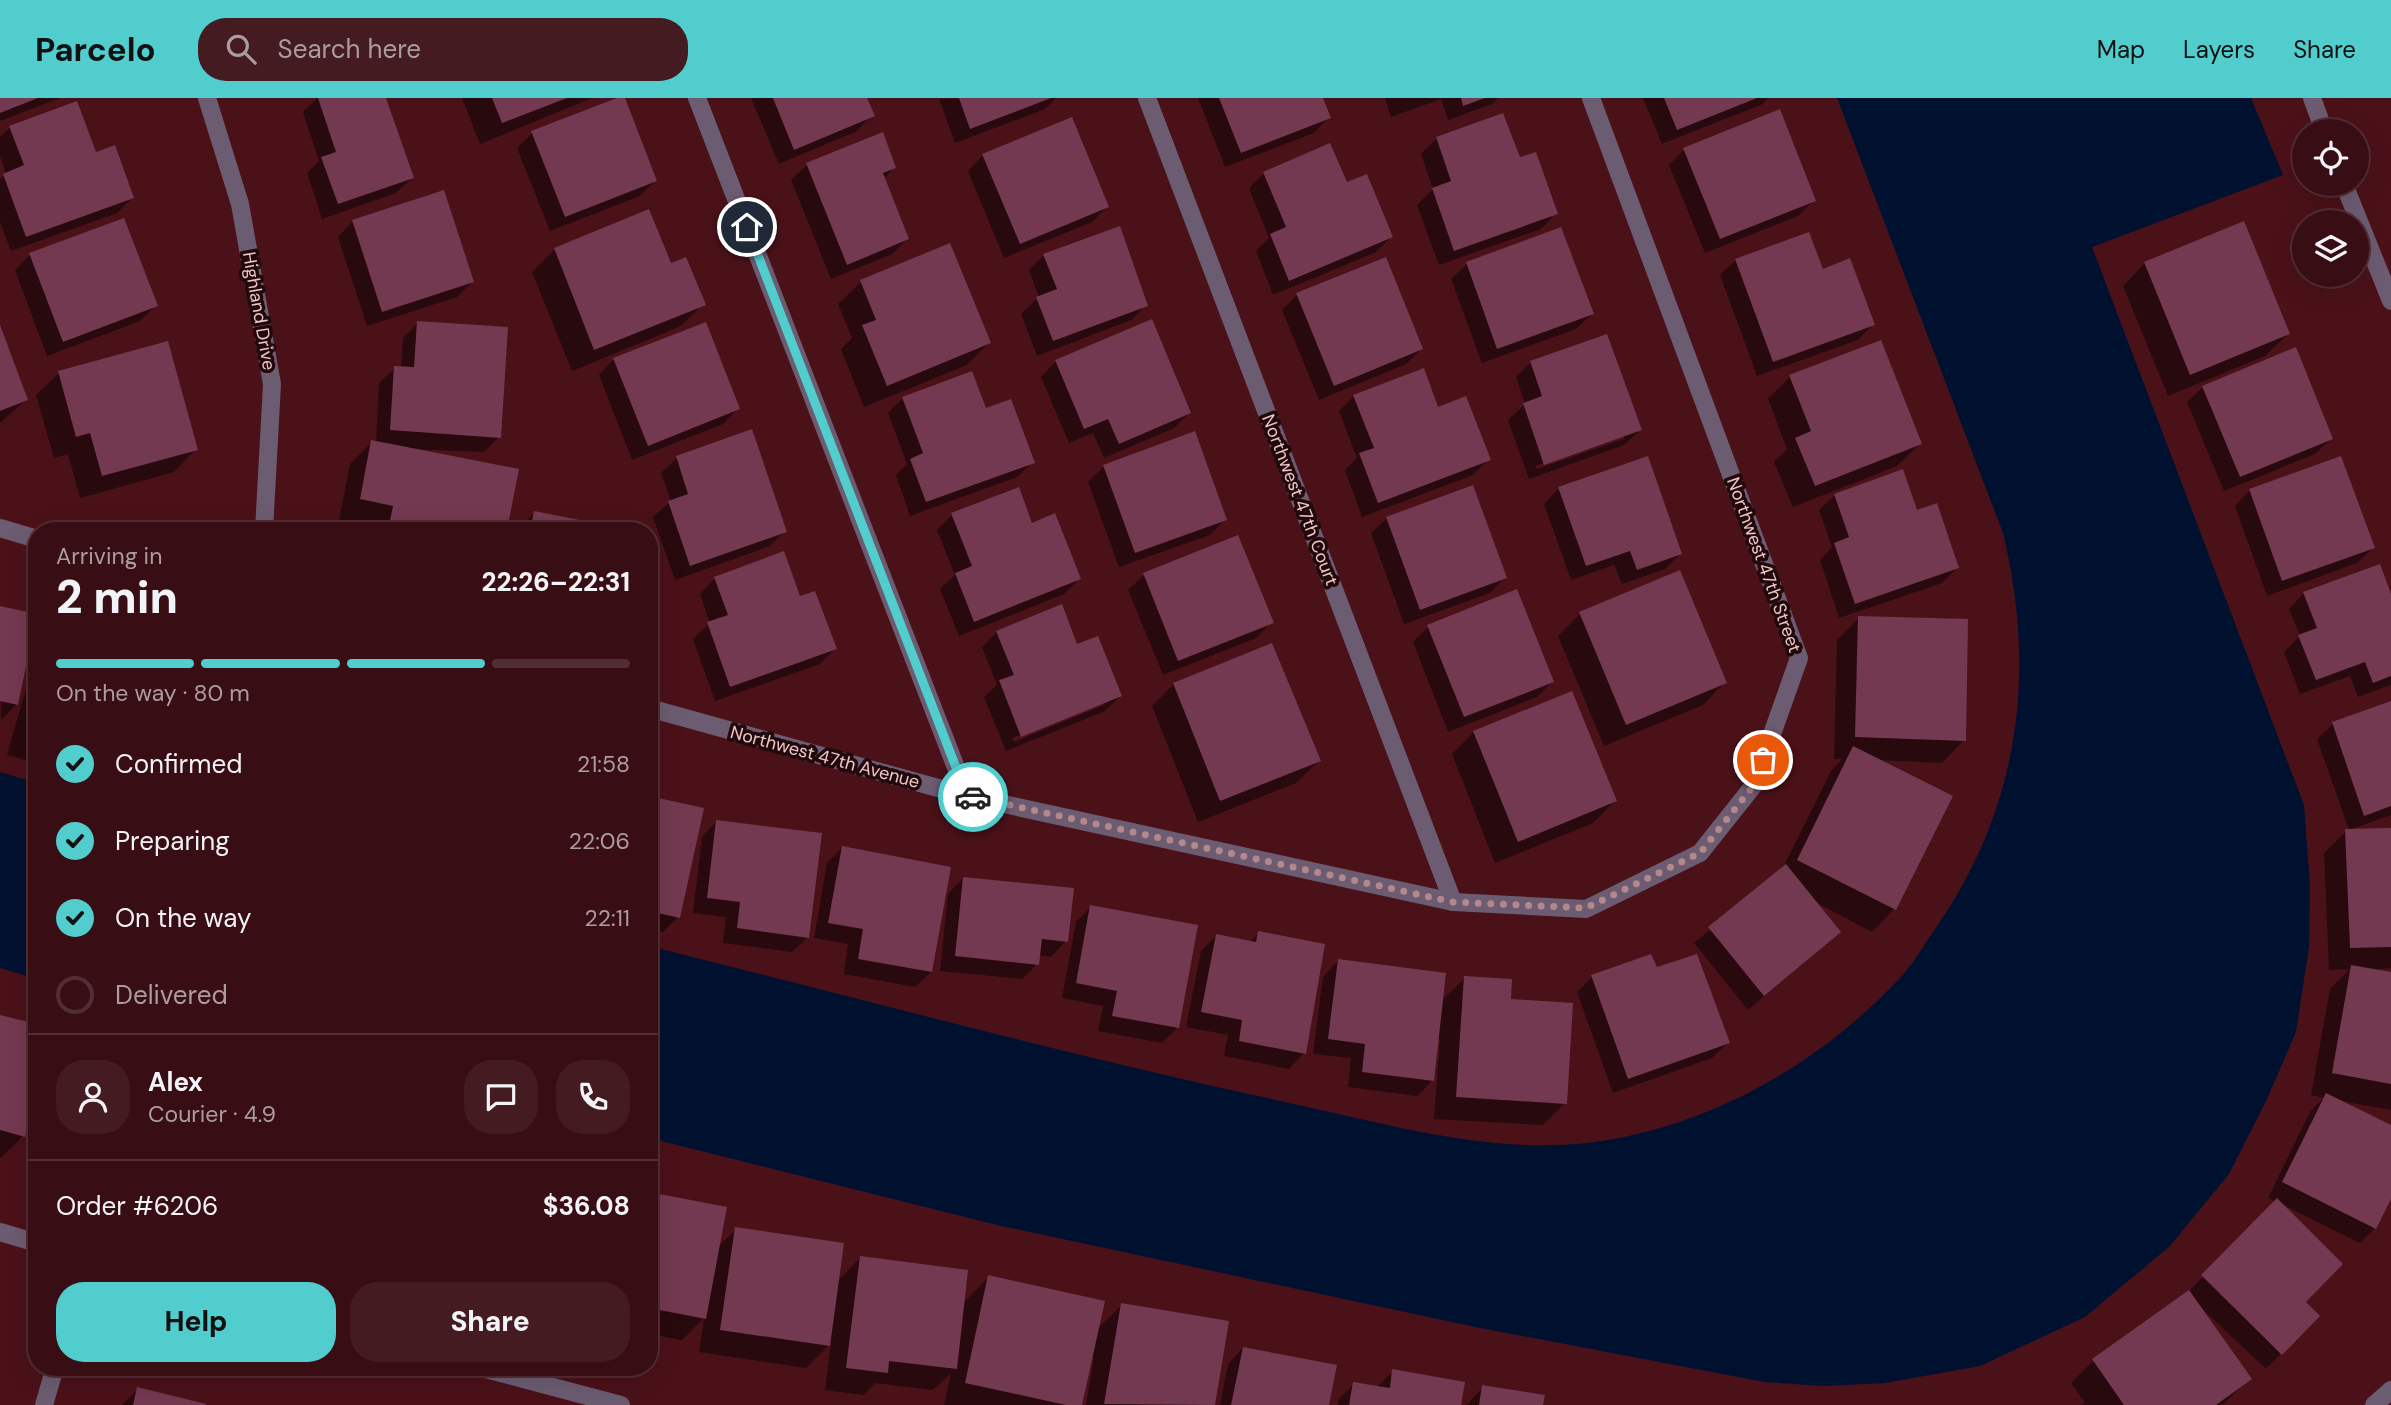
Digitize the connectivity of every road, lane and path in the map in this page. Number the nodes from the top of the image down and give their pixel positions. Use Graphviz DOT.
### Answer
graph roads {
  1 [pos="207,98"];
  2 [pos="697,98"];
  3 [pos="1147,98"];
  4 [pos="1591,98"];
  5 [pos="2312,98"];
  6 [pos="2320,119"];
  7 [pos="2349,196"];
  8 [pos="2391,301"];
  9 [pos="264,522"];
  10 [pos="0,528"];
  11 [pos="28,536"];
  12 [pos="658,710"];
  13 [pos="967,796"];
  14 [pos="1453,902"];
  15 [pos="0,1232"];
  16 [pos="28,1240"];
  17 [pos="52,1376"];
  18 [pos="512,1376"];
  19 [pos="2391,1390"];
  20 [pos="44,1405"];
  21 [pos="621,1405"];
  22 [pos="2374,1405"];
  1 -- 9 [label="street, Highland Drive"];
  2 -- 13 [label="street"];
  3 -- 14 [label="street, Northwest 47th Court"];
  4 -- 14 [label="street, Northwest 47th Street"];
  5 -- 6 [label="street"];
  7 -- 8 [label="street"];
  10 -- 11 [label="street"];
  12 -- 13 [label="street, Northwest 47th Avenue"];
  13 -- 14 [label="street, Northwest 47th Avenue"];
  15 -- 16 [label="street"];
  17 -- 20 [label="street"];
  18 -- 21 [label="street"];
  19 -- 22 [label="street"];
}
